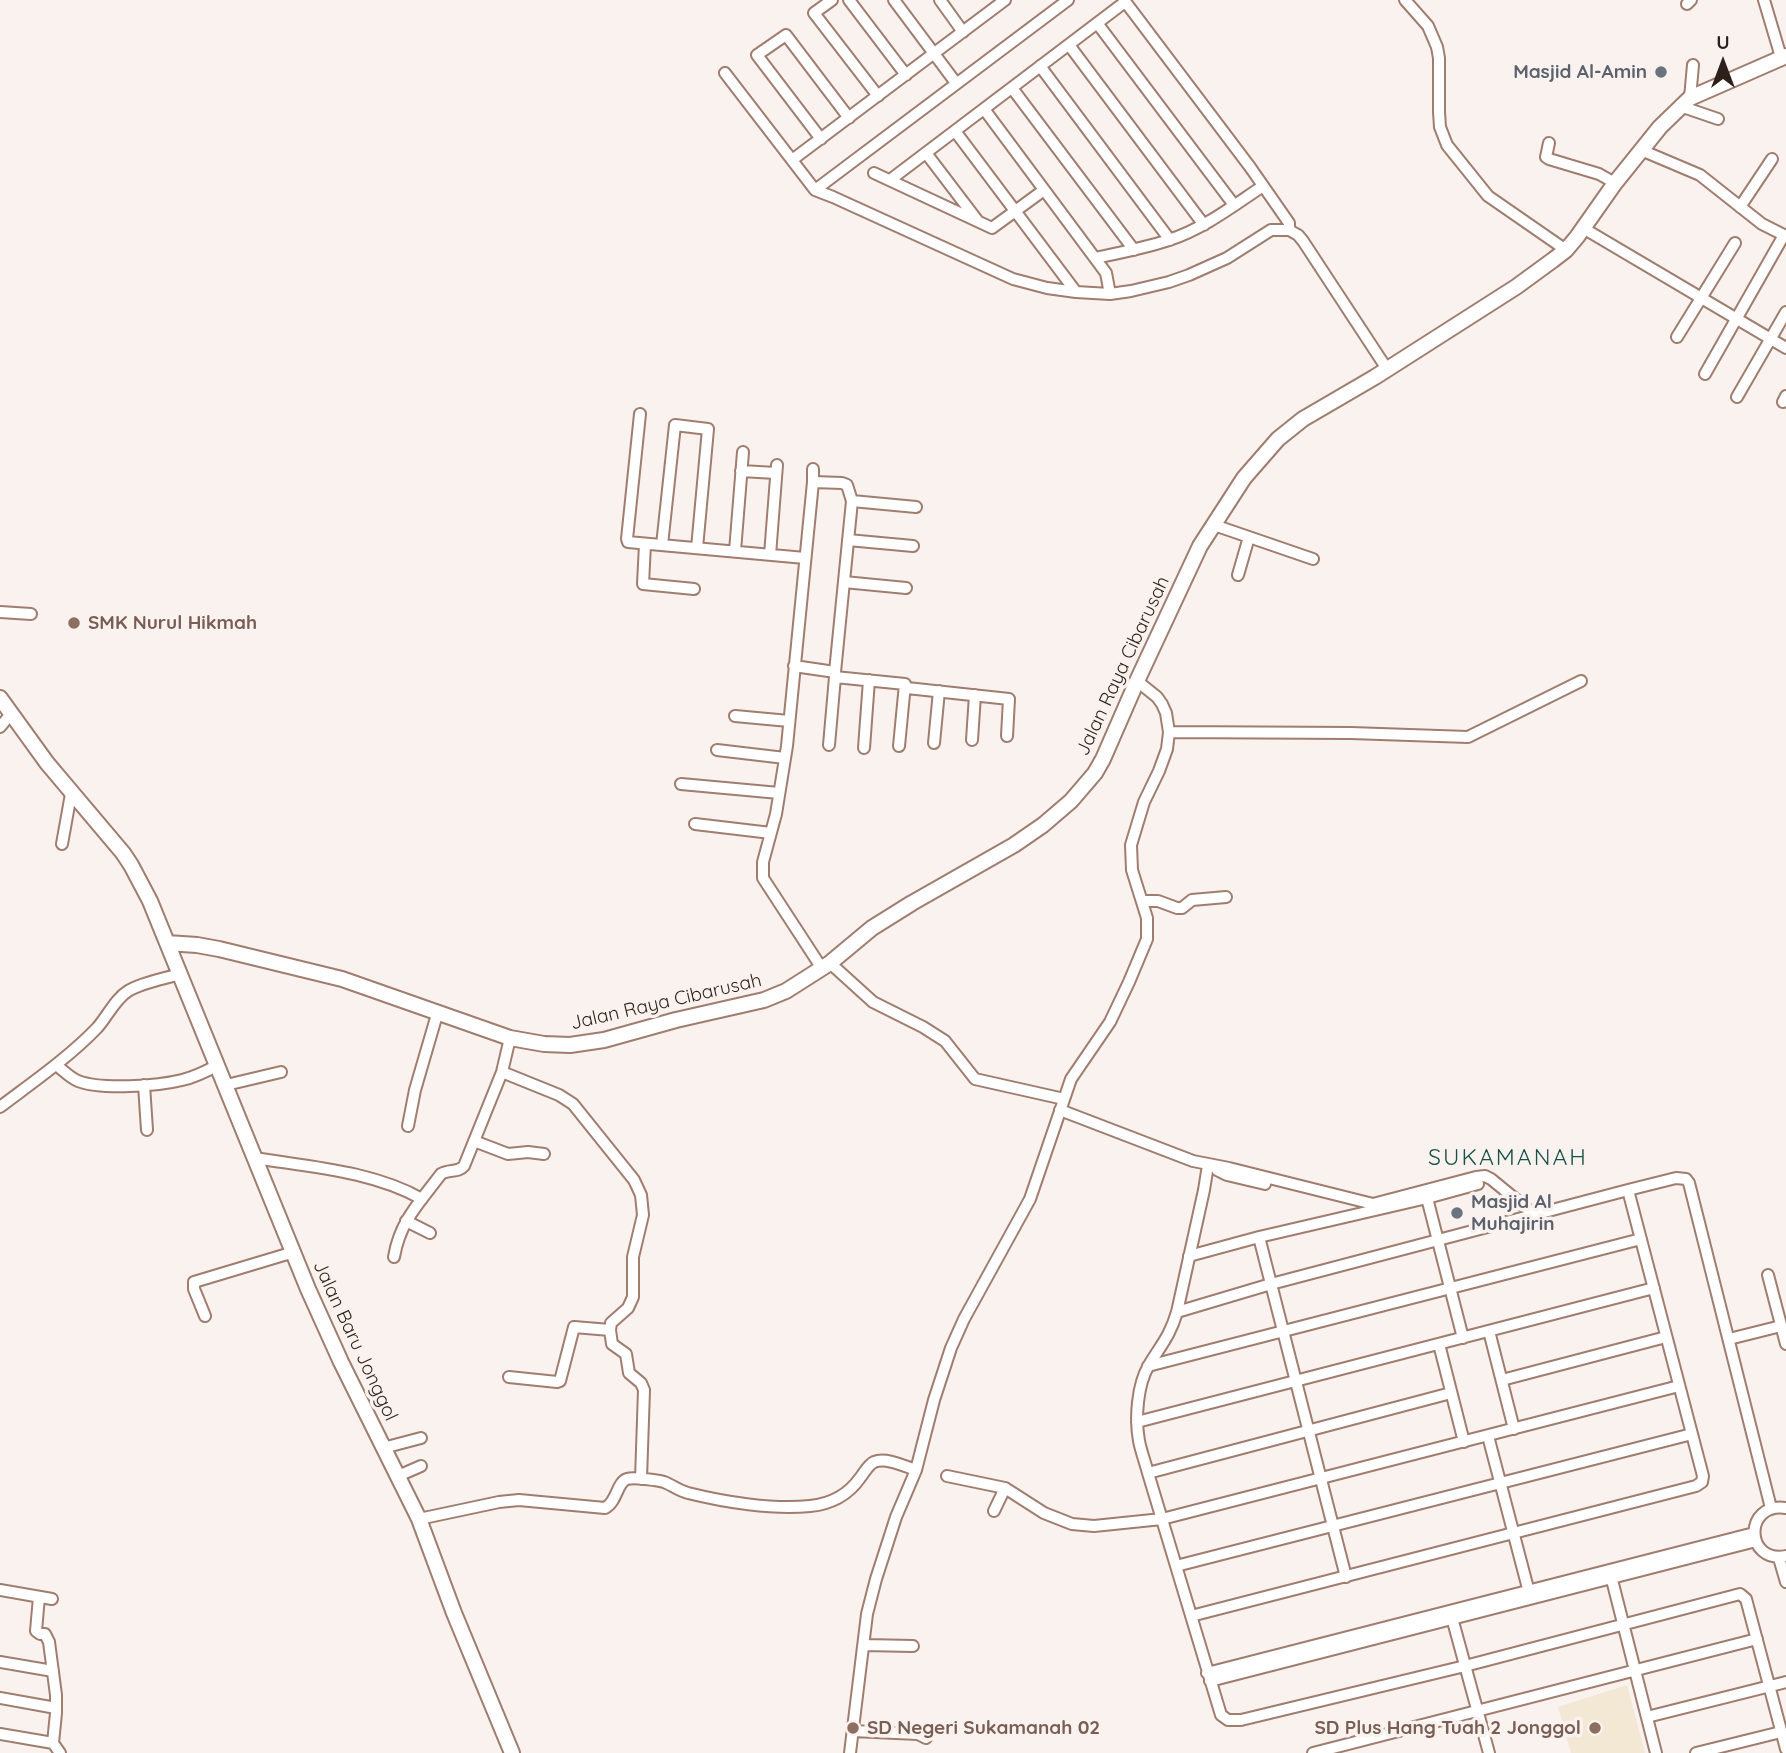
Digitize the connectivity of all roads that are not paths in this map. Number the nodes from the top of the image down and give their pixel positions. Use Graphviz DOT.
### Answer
graph roads {
  1 [pos="832,0"];
  2 [pos="849,0"];
  3 [pos="894,0"];
  4 [pos="940,0"];
  5 [pos="984,0"];
  6 [pos="1005,0"];
  7 [pos="1068,0"];
  8 [pos="1405,0"];
  9 [pos="1764,0"];
  10 [pos="1124,1"];
  11 [pos="992,10"];
  12 [pos="1097,23"];
  13 [pos="963,32"];
  14 [pos="1069,45"];
  15 [pos="934,53"];
  16 [pos="1783,57"];
  17 [pos="1693,65"];
  18 [pos="1040,66"];
  19 [pos="725,73"];
  20 [pos="906,75"];
  21 [pos="956,82"];
  22 [pos="1012,88"];
  23 [pos="878,96"];
  24 [pos="1685,102"];
  25 [pos="984,109"];
  26 [pos="849,118"];
  27 [pos="1717,119"];
  28 [pos="955,131"];
  29 [pos="821,139"];
  30 [pos="1549,144"];
  31 [pos="1641,150"];
  32 [pos="926,153"];
  33 [pos="1772,159"];
  34 [pos="792,160"];
  35 [pos="874,173"];
  36 [pos="890,180"];
  37 [pos="1615,183"];
  38 [pos="1263,186"];
  39 [pos="815,190"];
  40 [pos="1044,190"];
  41 [pos="1234,205"];
  42 [pos="1740,207"];
  43 [pos="1015,211"];
  44 [pos="978,222"];
  45 [pos="1204,225"];
  46 [pos="1583,228"];
  47 [pos="1289,230"];
  48 [pos="1785,236"];
  49 [pos="1170,240"];
  50 [pos="1735,243"];
  51 [pos="1134,250"];
  52 [pos="1566,250"];
  53 [pos="1095,258"];
  54 [pos="1076,292"];
  55 [pos="1110,294"];
  56 [pos="1702,298"];
  57 [pos="1786,312"];
  58 [pos="1737,318"];
  59 [pos="1677,337"];
  60 [pos="1771,338"];
  61 [pos="1786,348"];
  62 [pos="1387,369"];
  63 [pos="1705,374"];
  64 [pos="1737,397"];
  65 [pos="640,414"];
  66 [pos="743,452"];
  67 [pos="813,469"];
  68 [pos="741,471"];
  69 [pos="813,482"];
  70 [pos="852,501"];
  71 [pos="916,507"];
  72 [pos="1214,525"];
  73 [pos="1249,537"];
  74 [pos="848,540"];
  75 [pos="645,544"];
  76 [pos="662,545"];
  77 [pos="913,547"];
  78 [pos="697,548"];
  79 [pos="735,551"];
  80 [pos="770,555"];
  81 [pos="805,558"];
  82 [pos="1313,559"];
  83 [pos="1238,575"];
  84 [pos="844,582"];
  85 [pos="906,587"];
  86 [pos="694,589"];
  87 [pos="0,612"];
  88 [pos="31,614"];
  89 [pos="794,666"];
  90 [pos="835,675"];
  91 [pos="869,680"];
  92 [pos="1137,681"];
  93 [pos="1581,681"];
  94 [pos="905,684"];
  95 [pos="939,691"];
  96 [pos="975,695"];
  97 [pos="0,698"];
  98 [pos="11,713"];
  99 [pos="735,716"];
  100 [pos="789,721"];
  101 [pos="0,727"];
  102 [pos="1169,732"];
  103 [pos="1007,736"];
  104 [pos="972,740"];
  105 [pos="934,744"];
  106 [pos="829,745"];
  107 [pos="900,746"];
  108 [pos="864,748"];
  109 [pos="717,750"];
  110 [pos="785,758"];
  111 [pos="681,783"];
  112 [pos="779,793"];
  113 [pos="71,794"];
  114 [pos="695,824"];
  115 [pos="771,833"];
  116 [pos="62,844"];
  117 [pos="1226,897"];
  118 [pos="1142,901"];
  119 [pos="167,943"];
  120 [pos="825,965"];
  121 [pos="180,974"];
  122 [pos="438,1011"];
  123 [pos="510,1038"];
  124 [pos="56,1065"];
  125 [pos="218,1065"];
  126 [pos="281,1072"];
  127 [pos="502,1072"];
  128 [pos="144,1085"];
  129 [pos="226,1085"];
  130 [pos="1062,1105"];
  131 [pos="0,1107"];
  132 [pos="408,1126"];
  133 [pos="147,1130"];
  134 [pos="474,1141"];
  135 [pos="544,1154"];
  136 [pos="255,1158"];
  137 [pos="1208,1165"];
  138 [pos="1628,1190"];
  139 [pos="1427,1198"];
  140 [pos="422,1199"];
  141 [pos="1357,1215"];
  142 [pos="1530,1217"];
  143 [pos="406,1221"];
  144 [pos="430,1233"];
  145 [pos="1259,1237"];
  146 [pos="1438,1240"];
  147 [pos="1641,1240"];
  148 [pos="294,1252"];
  149 [pos="1189,1256"];
  150 [pos="394,1257"];
  151 [pos="1768,1275"];
  152 [pos="1721,1283"];
  153 [pos="1271,1284"];
  154 [pos="1451,1289"];
  155 [pos="1654,1289"];
  156 [pos="1177,1312"];
  157 [pos="205,1316"];
  158 [pos="1781,1326"];
  159 [pos="610,1329"];
  160 [pos="1489,1331"];
  161 [pos="1283,1332"];
  162 [pos="1666,1337"];
  163 [pos="1464,1338"];
  164 [pos="1732,1338"];
  165 [pos="1439,1344"];
  166 [pos="1786,1344"];
  167 [pos="1148,1366"];
  168 [pos="509,1377"];
  169 [pos="1502,1380"];
  170 [pos="1296,1381"];
  171 [pos="1679,1386"];
  172 [pos="1451,1393"];
  173 [pos="1137,1422"];
  174 [pos="1514,1429"];
  175 [pos="1308,1430"];
  176 [pos="1692,1434"];
  177 [pos="1488,1436"];
  178 [pos="421,1438"];
  179 [pos="1464,1442"];
  180 [pos="383,1448"];
  181 [pos="421,1466"];
  182 [pos="916,1470"];
  183 [pos="1148,1473"];
  184 [pos="398,1476"];
  185 [pos="947,1476"];
  186 [pos="641,1479"];
  187 [pos="1321,1479"];
  188 [pos="1500,1483"];
  189 [pos="1005,1488"];
  190 [pos="1785,1506"];
  191 [pos="1771,1508"];
  192 [pos="994,1511"];
  193 [pos="419,1520"];
  194 [pos="1162,1520"];
  195 [pos="1333,1525"];
  196 [pos="1513,1534"];
  197 [pos="1755,1537"];
  198 [pos="1782,1557"];
  199 [pos="1176,1566"];
  200 [pos="1610,1574"];
  201 [pos="1346,1577"];
  202 [pos="1786,1582"];
  203 [pos="0,1590"];
  204 [pos="1529,1594"];
  205 [pos="39,1597"];
  206 [pos="52,1599"];
  207 [pos="1451,1615"];
  208 [pos="1191,1616"];
  209 [pos="1623,1624"];
  210 [pos="1758,1639"];
  211 [pos="864,1645"];
  212 [pos="913,1646"];
  213 [pos="0,1662"];
  214 [pos="1465,1666"];
  215 [pos="53,1671"];
  216 [pos="1635,1671"];
  217 [pos="1209,1677"];
  218 [pos="1786,1682"];
  219 [pos="1769,1686"];
  220 [pos="0,1698"];
  221 [pos="56,1708"];
  222 [pos="1478,1711"];
  223 [pos="1647,1717"];
  224 [pos="853,1731"];
  225 [pos="1782,1732"];
  226 [pos="0,1734"];
  227 [pos="926,1738"];
  228 [pos="53,1743"];
  229 [pos="1786,1749"];
  230 [pos="61,1753"];
  231 [pos="512,1753"];
  232 [pos="850,1753"];
  233 [pos="1313,1753"];
  234 [pos="1489,1753"];
  235 [pos="1656,1753"];
  236 [pos="1696,1753"];
  1 -- 23 [label="street"];
  2 -- 20 [label="street"];
  3 -- 15 [label="street"];
  4 -- 13 [label="street"];
  5 -- 11 [label="street"];
  6 -- 11 [label="street"];
  7 -- 21 [label="street"];
  8 -- 52 [label="street"];
  9 -- 16 [label="street"];
  10 -- 12 [label="street"];
  10 -- 38 [label="street"];
  11 -- 13 [label="street"];
  12 -- 14 [label="street"];
  12 -- 41 [label="street"];
  13 -- 15 [label="street"];
  14 -- 18 [label="street"];
  14 -- 45 [label="street"];
  15 -- 20 [label="street"];
  15 -- 21 [label="street"];
  16 -- 24 [label="main road, Jalan Raya Cibarusah"];
  17 -- 24 [label="street"];
  18 -- 22 [label="street"];
  18 -- 49 [label="street"];
  19 -- 34 [label="street"];
  20 -- 23 [label="street"];
  21 -- 39 [label="street"];
  22 -- 25 [label="street"];
  22 -- 51 [label="street"];
  23 -- 26 [label="street"];
  24 -- 27 [label="street"];
  24 -- 31 [label="main road, Jalan Raya Cibarusah"];
  25 -- 28 [label="street"];
  25 -- 40 [label="street"];
  26 -- 29 [label="street"];
  26 -- 29 [label="street"];
  28 -- 32 [label="street"];
  28 -- 43 [label="street"];
  29 -- 34 [label="street"];
  30 -- 37 [label="street"];
  31 -- 37 [label="main road, Jalan Raya Cibarusah"];
  31 -- 42 [label="street"];
  32 -- 36 [label="street"];
  32 -- 44 [label="street"];
  33 -- 42 [label="street"];
  34 -- 39 [label="street"];
  35 -- 36 [label="street"];
  36 -- 44 [label="street"];
  37 -- 46 [label="main road, Jalan Raya Cibarusah"];
  38 -- 41 [label="street"];
  38 -- 47 [label="street"];
  39 -- 54 [label="street"];
  40 -- 43 [label="street"];
  40 -- 53 [label="street"];
  41 -- 45 [label="street"];
  42 -- 48 [label="street"];
  43 -- 44 [label="street"];
  43 -- 54 [label="street"];
  45 -- 49 [label="street"];
  46 -- 52 [label="main road, Jalan Raya Cibarusah"];
  46 -- 56 [label="street"];
  47 -- 55 [label="street"];
  47 -- 62 [label="street"];
  48 -- 58 [label="street"];
  49 -- 51 [label="street"];
  50 -- 56 [label="street"];
  51 -- 53 [label="street"];
  52 -- 62 [label="main road, Jalan Raya Cibarusah"];
  53 -- 55 [label="street"];
  54 -- 55 [label="street"];
  56 -- 58 [label="street"];
  56 -- 59 [label="street"];
  57 -- 60 [label="street"];
  58 -- 60 [label="street"];
  58 -- 63 [label="street"];
  60 -- 61 [label="street"];
  60 -- 64 [label="street"];
  62 -- 72 [label="main road, Jalan Raya Cibarusah"];
  65 -- 75 [label="street"];
  66 -- 68 [label="street"];
  67 -- 69 [label="street"];
  68 -- 79 [label="street"];
  68 -- 80 [label="street"];
  69 -- 70 [label="street"];
  69 -- 81 [label="street"];
  70 -- 71 [label="street"];
  70 -- 74 [label="street"];
  72 -- 73 [label="street"];
  72 -- 92 [label="main road, Jalan Raya Cibarusah"];
  73 -- 82 [label="street"];
  73 -- 83 [label="street"];
  74 -- 77 [label="street"];
  74 -- 84 [label="street"];
  75 -- 76 [label="street"];
  75 -- 86 [label="street"];
  76 -- 78 [label="street"];
  76 -- 78 [label="street"];
  78 -- 79 [label="street"];
  79 -- 80 [label="street"];
  80 -- 81 [label="street"];
  81 -- 89 [label="street"];
  84 -- 85 [label="street"];
  84 -- 90 [label="street"];
  87 -- 88 [label="street"];
  89 -- 90 [label="street"];
  89 -- 100 [label="street"];
  90 -- 91 [label="street"];
  90 -- 106 [label="street"];
  91 -- 94 [label="street"];
  91 -- 108 [label="street"];
  92 -- 102 [label="street"];
  92 -- 120 [label="main road, Jalan Raya Cibarusah"];
  93 -- 102 [label="street"];
  94 -- 95 [label="street"];
  94 -- 107 [label="street"];
  95 -- 96 [label="street"];
  95 -- 105 [label="street"];
  96 -- 103 [label="street"];
  96 -- 104 [label="street"];
  97 -- 98 [label="main road, Jalan Baru Jonggol"];
  98 -- 101 [label="street"];
  98 -- 113 [label="main road, Jalan Baru Jonggol"];
  99 -- 100 [label="street"];
  100 -- 110 [label="street"];
  102 -- 118 [label="street"];
  109 -- 110 [label="street"];
  110 -- 112 [label="street"];
  111 -- 112 [label="street"];
  112 -- 115 [label="street"];
  113 -- 116 [label="street"];
  113 -- 119 [label="main road, Jalan Baru Jonggol"];
  114 -- 115 [label="street"];
  115 -- 120 [label="street"];
  117 -- 118 [label="street"];
  118 -- 130 [label="street"];
  119 -- 121 [label="main road, Jalan Baru Jonggol"];
  119 -- 122 [label="main road, Jalan Raya Cibarusah"];
  120 -- 123 [label="main road, Jalan Raya Cibarusah"];
  120 -- 130 [label="street"];
  121 -- 124 [label="street"];
  121 -- 125 [label="main road, Jalan Baru Jonggol"];
  122 -- 123 [label="main road, Jalan Raya Cibarusah"];
  122 -- 132 [label="street"];
  123 -- 127 [label="street"];
  124 -- 128 [label="street"];
  124 -- 131 [label="street"];
  125 -- 128 [label="street"];
  125 -- 129 [label="main road, Jalan Baru Jonggol"];
  126 -- 129 [label="street"];
  127 -- 134 [label="street"];
  127 -- 159 [label="street"];
  128 -- 133 [label="street"];
  129 -- 136 [label="main road, Jalan Baru Jonggol"];
  130 -- 137 [label="street"];
  130 -- 182 [label="street"];
  134 -- 135 [label="street"];
  134 -- 140 [label="street"];
  136 -- 140 [label="street"];
  136 -- 148 [label="main road, Jalan Baru Jonggol"];
  137 -- 141 [label="street"];
  137 -- 142 [label="street"];
  137 -- 149 [label="street"];
  138 -- 142 [label="street"];
  138 -- 147 [label="street"];
  138 -- 164 [label="street"];
  139 -- 141 [label="street"];
  139 -- 142 [label="street"];
  139 -- 146 [label="street"];
  140 -- 143 [label="street"];
  141 -- 145 [label="street"];
  142 -- 146 [label="street"];
  143 -- 144 [label="street"];
  143 -- 150 [label="street"];
  145 -- 149 [label="street"];
  145 -- 153 [label="street"];
  146 -- 153 [label="street"];
  146 -- 154 [label="street"];
  147 -- 154 [label="street"];
  147 -- 155 [label="street"];
  148 -- 157 [label="street"];
  148 -- 180 [label="main road, Jalan Baru Jonggol"];
  149 -- 156 [label="street"];
  151 -- 158 [label="street"];
  152 -- 164 [label="street"];
  153 -- 156 [label="street"];
  153 -- 161 [label="street"];
  154 -- 161 [label="street"];
  154 -- 163 [label="street"];
  155 -- 160 [label="street"];
  155 -- 162 [label="street"];
  156 -- 167 [label="street"];
  158 -- 164 [label="street"];
  158 -- 166 [label="street"];
  159 -- 168 [label="street"];
  159 -- 186 [label="street"];
  160 -- 163 [label="street"];
  160 -- 169 [label="street"];
  161 -- 167 [label="street"];
  161 -- 170 [label="street"];
  162 -- 169 [label="street"];
  162 -- 171 [label="street"];
  163 -- 165 [label="street"];
  164 -- 191 [label="street"];
  165 -- 170 [label="street"];
  165 -- 172 [label="street"];
  167 -- 173 [label="street"];
  169 -- 174 [label="street"];
  170 -- 173 [label="street"];
  170 -- 175 [label="street"];
  171 -- 174 [label="street"];
  171 -- 176 [label="street"];
  172 -- 175 [label="street"];
  172 -- 179 [label="street"];
  173 -- 183 [label="street"];
  174 -- 177 [label="street"];
  175 -- 183 [label="street"];
  175 -- 187 [label="street"];
  176 -- 188 [label="street"];
  176 -- 196 [label="street"];
  177 -- 179 [label="street"];
  177 -- 188 [label="street"];
  178 -- 180 [label="street"];
  179 -- 187 [label="street"];
  180 -- 184 [label="main road, Jalan Baru Jonggol"];
  181 -- 184 [label="street"];
  182 -- 186 [label="street"];
  182 -- 211 [label="street"];
  183 -- 194 [label="street"];
  184 -- 193 [label="main road, Jalan Baru Jonggol"];
  185 -- 189 [label="street"];
  186 -- 193 [label="street"];
  187 -- 194 [label="street"];
  187 -- 195 [label="street"];
  188 -- 195 [label="street"];
  188 -- 196 [label="street"];
  189 -- 192 [label="street"];
  189 -- 194 [label="street"];
  190 -- 191 [label="street"];
  191 -- 197 [label="street"];
  193 -- 231 [label="main road, Jalan Baru Jonggol"];
  194 -- 199 [label="street"];
  195 -- 199 [label="street"];
  195 -- 201 [label="street"];
  196 -- 201 [label="street"];
  196 -- 204 [label="street"];
  197 -- 198 [label="street"];
  197 -- 200 [label="street"];
  198 -- 202 [label="street"];
  199 -- 208 [label="street"];
  200 -- 204 [label="street"];
  200 -- 209 [label="street"];
  201 -- 208 [label="street"];
  203 -- 205 [label="street"];
  204 -- 207 [label="street"];
  205 -- 206 [label="street"];
  205 -- 215 [label="street"];
  207 -- 214 [label="street"];
  207 -- 217 [label="street"];
  208 -- 217 [label="street"];
  209 -- 210 [label="street"];
  209 -- 214 [label="street"];
  209 -- 216 [label="street"];
  210 -- 216 [label="street"];
  210 -- 219 [label="street"];
  211 -- 212 [label="street"];
  211 -- 224 [label="street"];
  213 -- 215 [label="street"];
  214 -- 217 [label="street"];
  214 -- 222 [label="street"];
  215 -- 221 [label="street"];
  216 -- 222 [label="street"];
  216 -- 223 [label="street"];
  218 -- 219 [label="street"];
  219 -- 223 [label="street"];
  219 -- 225 [label="street"];
  220 -- 221 [label="street"];
  221 -- 228 [label="street"];
  222 -- 233 [label="street"];
  222 -- 234 [label="street"];
  223 -- 235 [label="street"];
  224 -- 227 [label="street"];
  224 -- 232 [label="street"];
  225 -- 229 [label="street"];
  225 -- 236 [label="street"];
  226 -- 228 [label="street"];
  228 -- 230 [label="street"];
}
